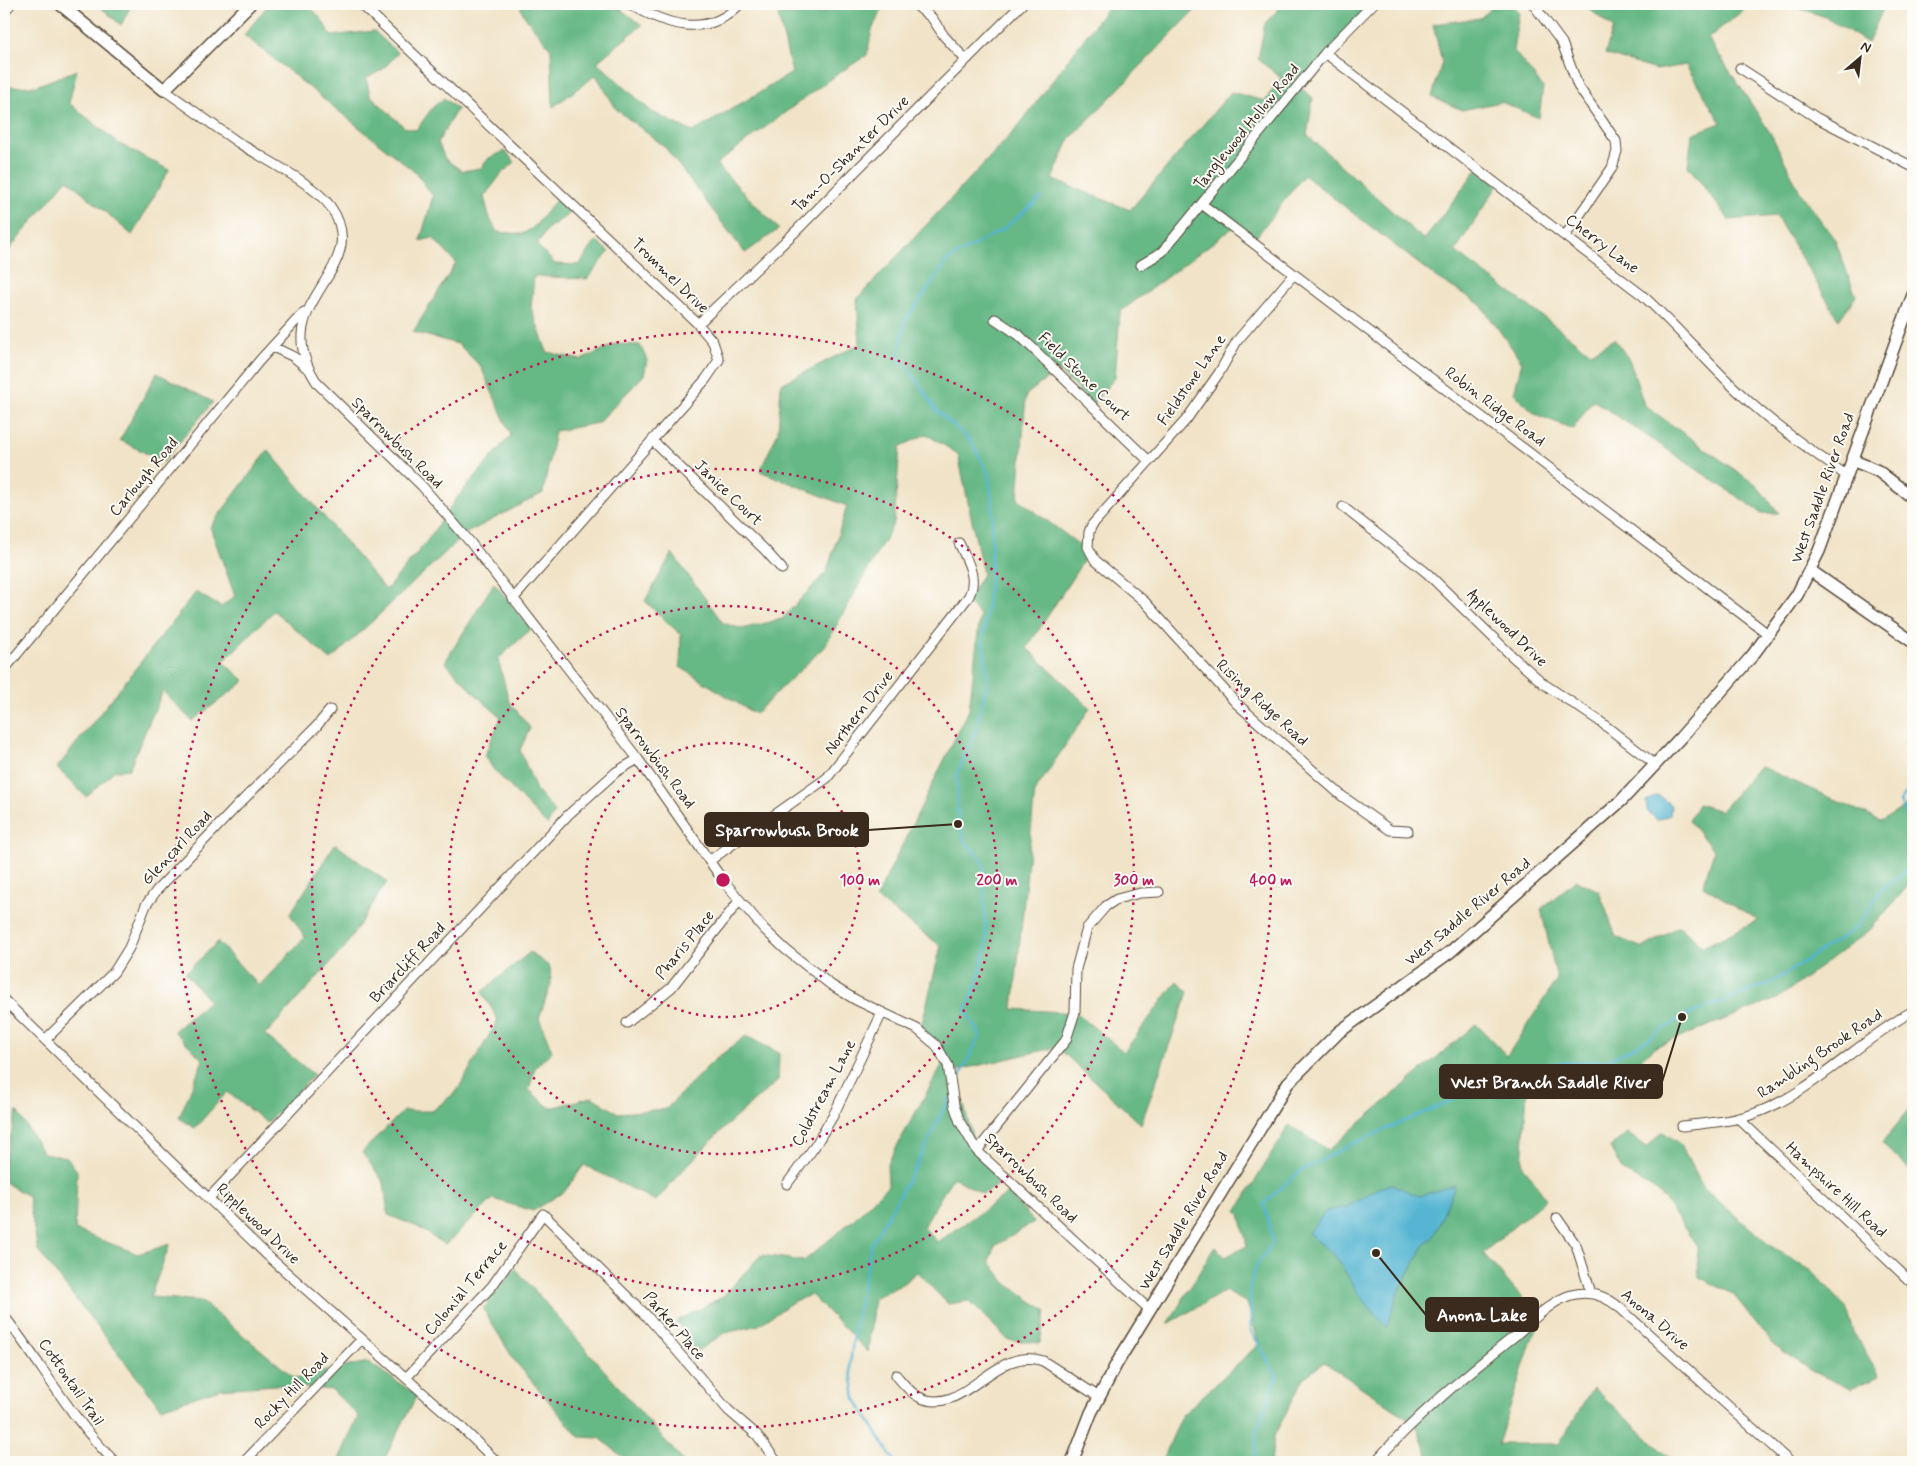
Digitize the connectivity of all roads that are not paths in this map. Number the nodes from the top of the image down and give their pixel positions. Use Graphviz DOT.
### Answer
graph roads {
  1 [pos="11,4"];
  2 [pos="60,4"];
  3 [pos="250,4"];
  4 [pos="362,4"];
  5 [pos="630,4"];
  6 [pos="740,4"];
  7 [pos="914,4"];
  8 [pos="1022,4"];
  9 [pos="1373,4"];
  10 [pos="1532,4"];
  11 [pos="4,12"];
  12 [pos="1325,53"];
  13 [pos="966,60"];
  14 [pos="1740,68"];
  15 [pos="164,90"];
  16 [pos="1913,167"];
  17 [pos="1203,205"];
  18 [pos="1565,236"];
  19 [pos="1141,265"];
  20 [pos="1294,274"];
  21 [pos="1913,295"];
  22 [pos="309,306"];
  23 [pos="995,319"];
  24 [pos="698,324"];
  25 [pos="273,347"];
  26 [pos="307,368"];
  27 [pos="652,440"];
  28 [pos="1852,460"];
  29 [pos="1149,461"];
  30 [pos="1847,476"];
  31 [pos="1913,498"];
  32 [pos="1343,507"];
  33 [pos="1092,525"];
  34 [pos="959,543"];
  35 [pos="782,569"];
  36 [pos="1810,571"];
  37 [pos="513,599"];
  38 [pos="1768,634"];
  39 [pos="1913,642"];
  40 [pos="4,670"];
  41 [pos="330,710"];
  42 [pos="638,759"];
  43 [pos="1656,765"];
  44 [pos="1408,831"];
  45 [pos="709,861"];
  46 [pos="1159,892"];
  47 [pos="739,901"];
  48 [pos="4,1001"];
  49 [pos="1913,1011"];
  50 [pos="882,1013"];
  51 [pos="628,1023"];
  52 [pos="45,1040"];
  53 [pos="1738,1118"];
  54 [pos="1682,1126"];
  55 [pos="977,1151"];
  56 [pos="787,1184"];
  57 [pos="208,1198"];
  58 [pos="544,1214"];
  59 [pos="1557,1218"];
  60 [pos="1913,1284"];
  61 [pos="1591,1293"];
  62 [pos="1150,1310"];
  63 [pos="4,1316"];
  64 [pos="361,1340"];
  65 [pos="896,1375"];
  66 [pos="406,1378"];
  67 [pos="1099,1397"];
  68 [pos="115,1462"];
  69 [pos="244,1462"];
  70 [pos="497,1462"];
  71 [pos="777,1462"];
  72 [pos="1072,1462"];
  73 [pos="1376,1462"];
  74 [pos="1790,1462"];
  1 -- 11 [label="street"];
  2 -- 15 [label="street"];
  3 -- 15 [label="street"];
  4 -- 24 [label="street, Trommel Drive"];
  5 -- 6 [label="street"];
  7 -- 13 [label="street"];
  8 -- 13 [label="street, Tam-O-Shanter Drive"];
  9 -- 12 [label="street, Tanglewood Hollow Road"];
  10 -- 18 [label="street"];
  12 -- 17 [label="street, Tanglewood Hollow Road"];
  12 -- 18 [label="street, Cherry Lane"];
  13 -- 24 [label="street, Tam-O-Shanter Drive"];
  14 -- 16 [label="street"];
  15 -- 22 [label="street, Sparrowbush Road"];
  17 -- 19 [label="street, Tanglewood Hollow Road"];
  17 -- 20 [label="street, Robin Ridge Road"];
  18 -- 30 [label="street, Cherry Lane"];
  20 -- 29 [label="street, Fieldstone Lane"];
  20 -- 38 [label="street, Robin Ridge Road"];
  21 -- 28 [label="street, West Saddle River Road"];
  22 -- 25 [label="street, Carlough Road"];
  22 -- 26 [label="street, Sparrowbush Road"];
  23 -- 29 [label="street, Field Stone Court"];
  24 -- 27 [label="street, Trommel Drive"];
  25 -- 26 [label="street, Sparrowbush Road"];
  25 -- 40 [label="street, Carlough Road"];
  26 -- 37 [label="street, Sparrowbush Road"];
  27 -- 35 [label="street, Janice Court"];
  27 -- 37 [label="street, Trommel Drive"];
  28 -- 30 [label="street, West Saddle River Road"];
  28 -- 31 [label="street"];
  29 -- 33 [label="street, Fieldstone Lane"];
  30 -- 36 [label="street, West Saddle River Road"];
  32 -- 43 [label="street, Applewood Drive"];
  33 -- 44 [label="street, Rising Ridge Road"];
  34 -- 45 [label="street, Northern Drive"];
  36 -- 38 [label="street, West Saddle River Road"];
  36 -- 39 [label="street"];
  37 -- 42 [label="street, Sparrowbush Road"];
  38 -- 43 [label="street, West Saddle River Road"];
  41 -- 52 [label="street, Glencarl Road"];
  42 -- 45 [label="street, Sparrowbush Road"];
  42 -- 57 [label="street, Briarcliff Road"];
  43 -- 62 [label="street, West Saddle River Road"];
  45 -- 47 [label="street, Sparrowbush Road"];
  46 -- 55 [label="street"];
  47 -- 50 [label="street, Sparrowbush Road"];
  47 -- 51 [label="street, Pharis Place"];
  48 -- 52 [label="street, Ripplewood Drive"];
  49 -- 53 [label="street, Rambling Brook Road"];
  50 -- 55 [label="street, Sparrowbush Road"];
  50 -- 56 [label="street, Coldstream Lane"];
  52 -- 57 [label="street, Ripplewood Drive"];
  53 -- 54 [label="street, Rambling Brook Road"];
  53 -- 60 [label="street, Hampshire Hill Road"];
  55 -- 62 [label="street, Sparrowbush Road"];
  57 -- 64 [label="street, Ripplewood Drive"];
  58 -- 66 [label="street, Colonial Terrace"];
  58 -- 71 [label="street, Parker Place"];
  59 -- 61 [label="street"];
  61 -- 73 [label="street"];
  61 -- 74 [label="street, Anona Drive"];
  62 -- 67 [label="street, West Saddle River Road"];
  63 -- 68 [label="street, Cottontail Trail"];
  64 -- 66 [label="street, Ripplewood Drive"];
  64 -- 69 [label="street, Rocky Hill Road"];
  65 -- 67 [label="street"];
  66 -- 70 [label="street, Ripplewood Drive"];
  67 -- 72 [label="street, West Saddle River Road"];
}
